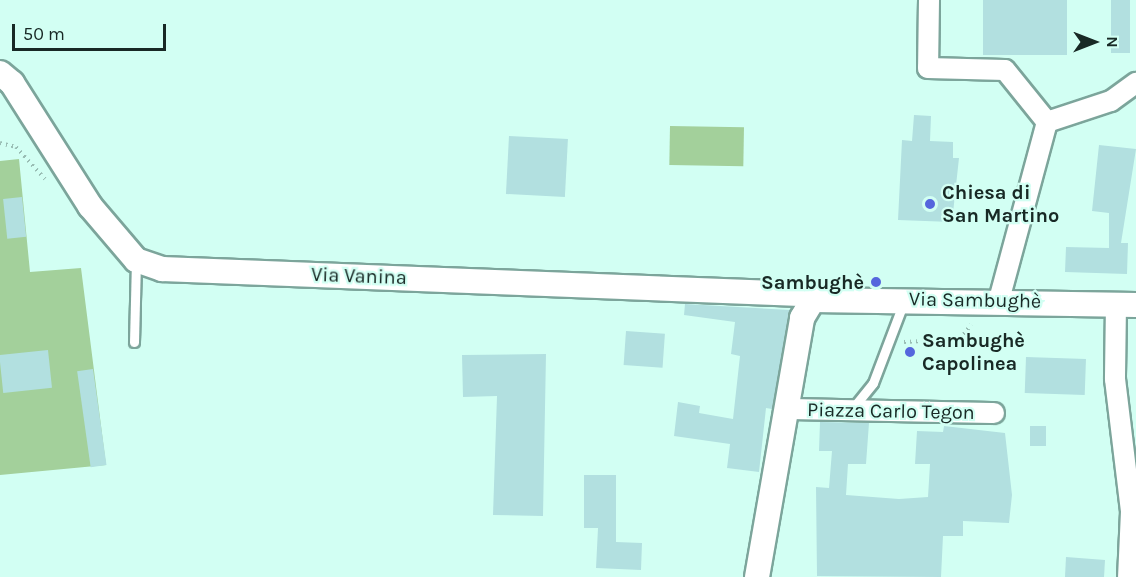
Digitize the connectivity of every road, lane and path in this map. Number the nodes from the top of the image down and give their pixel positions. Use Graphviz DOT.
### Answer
graph roads {
  1 [pos="929,0"];
  2 [pos="0,73"];
  3 [pos="1136,83"];
  4 [pos="1047,122"];
  5 [pos="136,260"];
  6 [pos="905,298"];
  7 [pos="813,300"];
  8 [pos="994,300"];
  9 [pos="1126,305"];
  10 [pos="134,342"];
  11 [pos="903,342"];
  12 [pos="788,409"];
  13 [pos="851,409"];
  14 [pos="994,412"];
  15 [pos="757,577"];
  16 [pos="1128,577"];
  1 -- 4 [label="street"];
  2 -- 5 [label="street"];
  3 -- 4 [label="street"];
  4 -- 8 [label="street"];
  5 -- 7 [label="street, Via Vanina"];
  5 -- 10 [label="lane"];
  6 -- 7 [label="street, Via Sambughè"];
  6 -- 8 [label="street, Via Sambughè"];
  6 -- 13 [label="lane"];
  7 -- 12 [label="street, Piazza Carlo Tegon"];
  8 -- 9 [label="street, Via Sambughè"];
  8 -- 11 [label="path"];
  9 -- 16 [label="street"];
  12 -- 13 [label="street, Piazza Carlo Tegon"];
  12 -- 15 [label="street, Piazza Carlo Tegon"];
  13 -- 14 [label="street, Piazza Carlo Tegon"];
}
